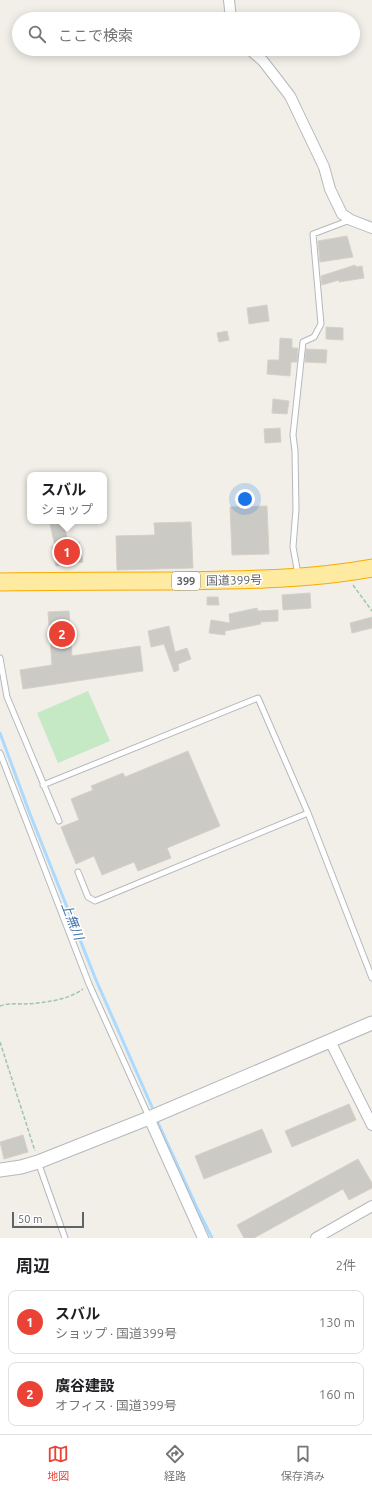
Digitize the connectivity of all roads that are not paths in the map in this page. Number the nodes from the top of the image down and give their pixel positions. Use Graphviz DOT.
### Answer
graph roads {
  1 [pos="229,0"];
  2 [pos="230,12"];
  3 [pos="257,56"];
  4 [pos="351,220"];
  5 [pos="372,228"];
  6 [pos="372,568"];
  7 [pos="299,578"];
  8 [pos="0,582"];
  9 [pos="0,658"];
  10 [pos="0,753"];
  11 [pos="43,785"];
  12 [pos="308,813"];
  13 [pos="59,822"];
  14 [pos="78,872"];
  15 [pos="372,978"];
  16 [pos="372,1023"];
  17 [pos="330,1041"];
  18 [pos="149,1118"];
  19 [pos="372,1125"];
  20 [pos="38,1162"];
  21 [pos="0,1170"];
  22 [pos="372,1206"];
  23 [pos="65,1238"];
  24 [pos="203,1238"];
  25 [pos="316,1238"];
  1 -- 2 [label="street"];
  3 -- 4 [label="street"];
  4 -- 5 [label="street"];
  4 -- 7 [label="lane"];
  6 -- 7 [label="highway, 国道399号 / 399"];
  7 -- 8 [label="highway, 国道399号 / 399"];
  9 -- 11 [label="lane"];
  10 -- 18 [label="lane"];
  11 -- 12 [label="lane"];
  11 -- 13 [label="lane"];
  12 -- 14 [label="lane"];
  12 -- 15 [label="lane"];
  16 -- 17 [label="street"];
  17 -- 18 [label="street"];
  17 -- 19 [label="street"];
  18 -- 20 [label="street"];
  18 -- 24 [label="street"];
  20 -- 21 [label="street"];
  20 -- 23 [label="lane"];
  22 -- 25 [label="street"];
}
